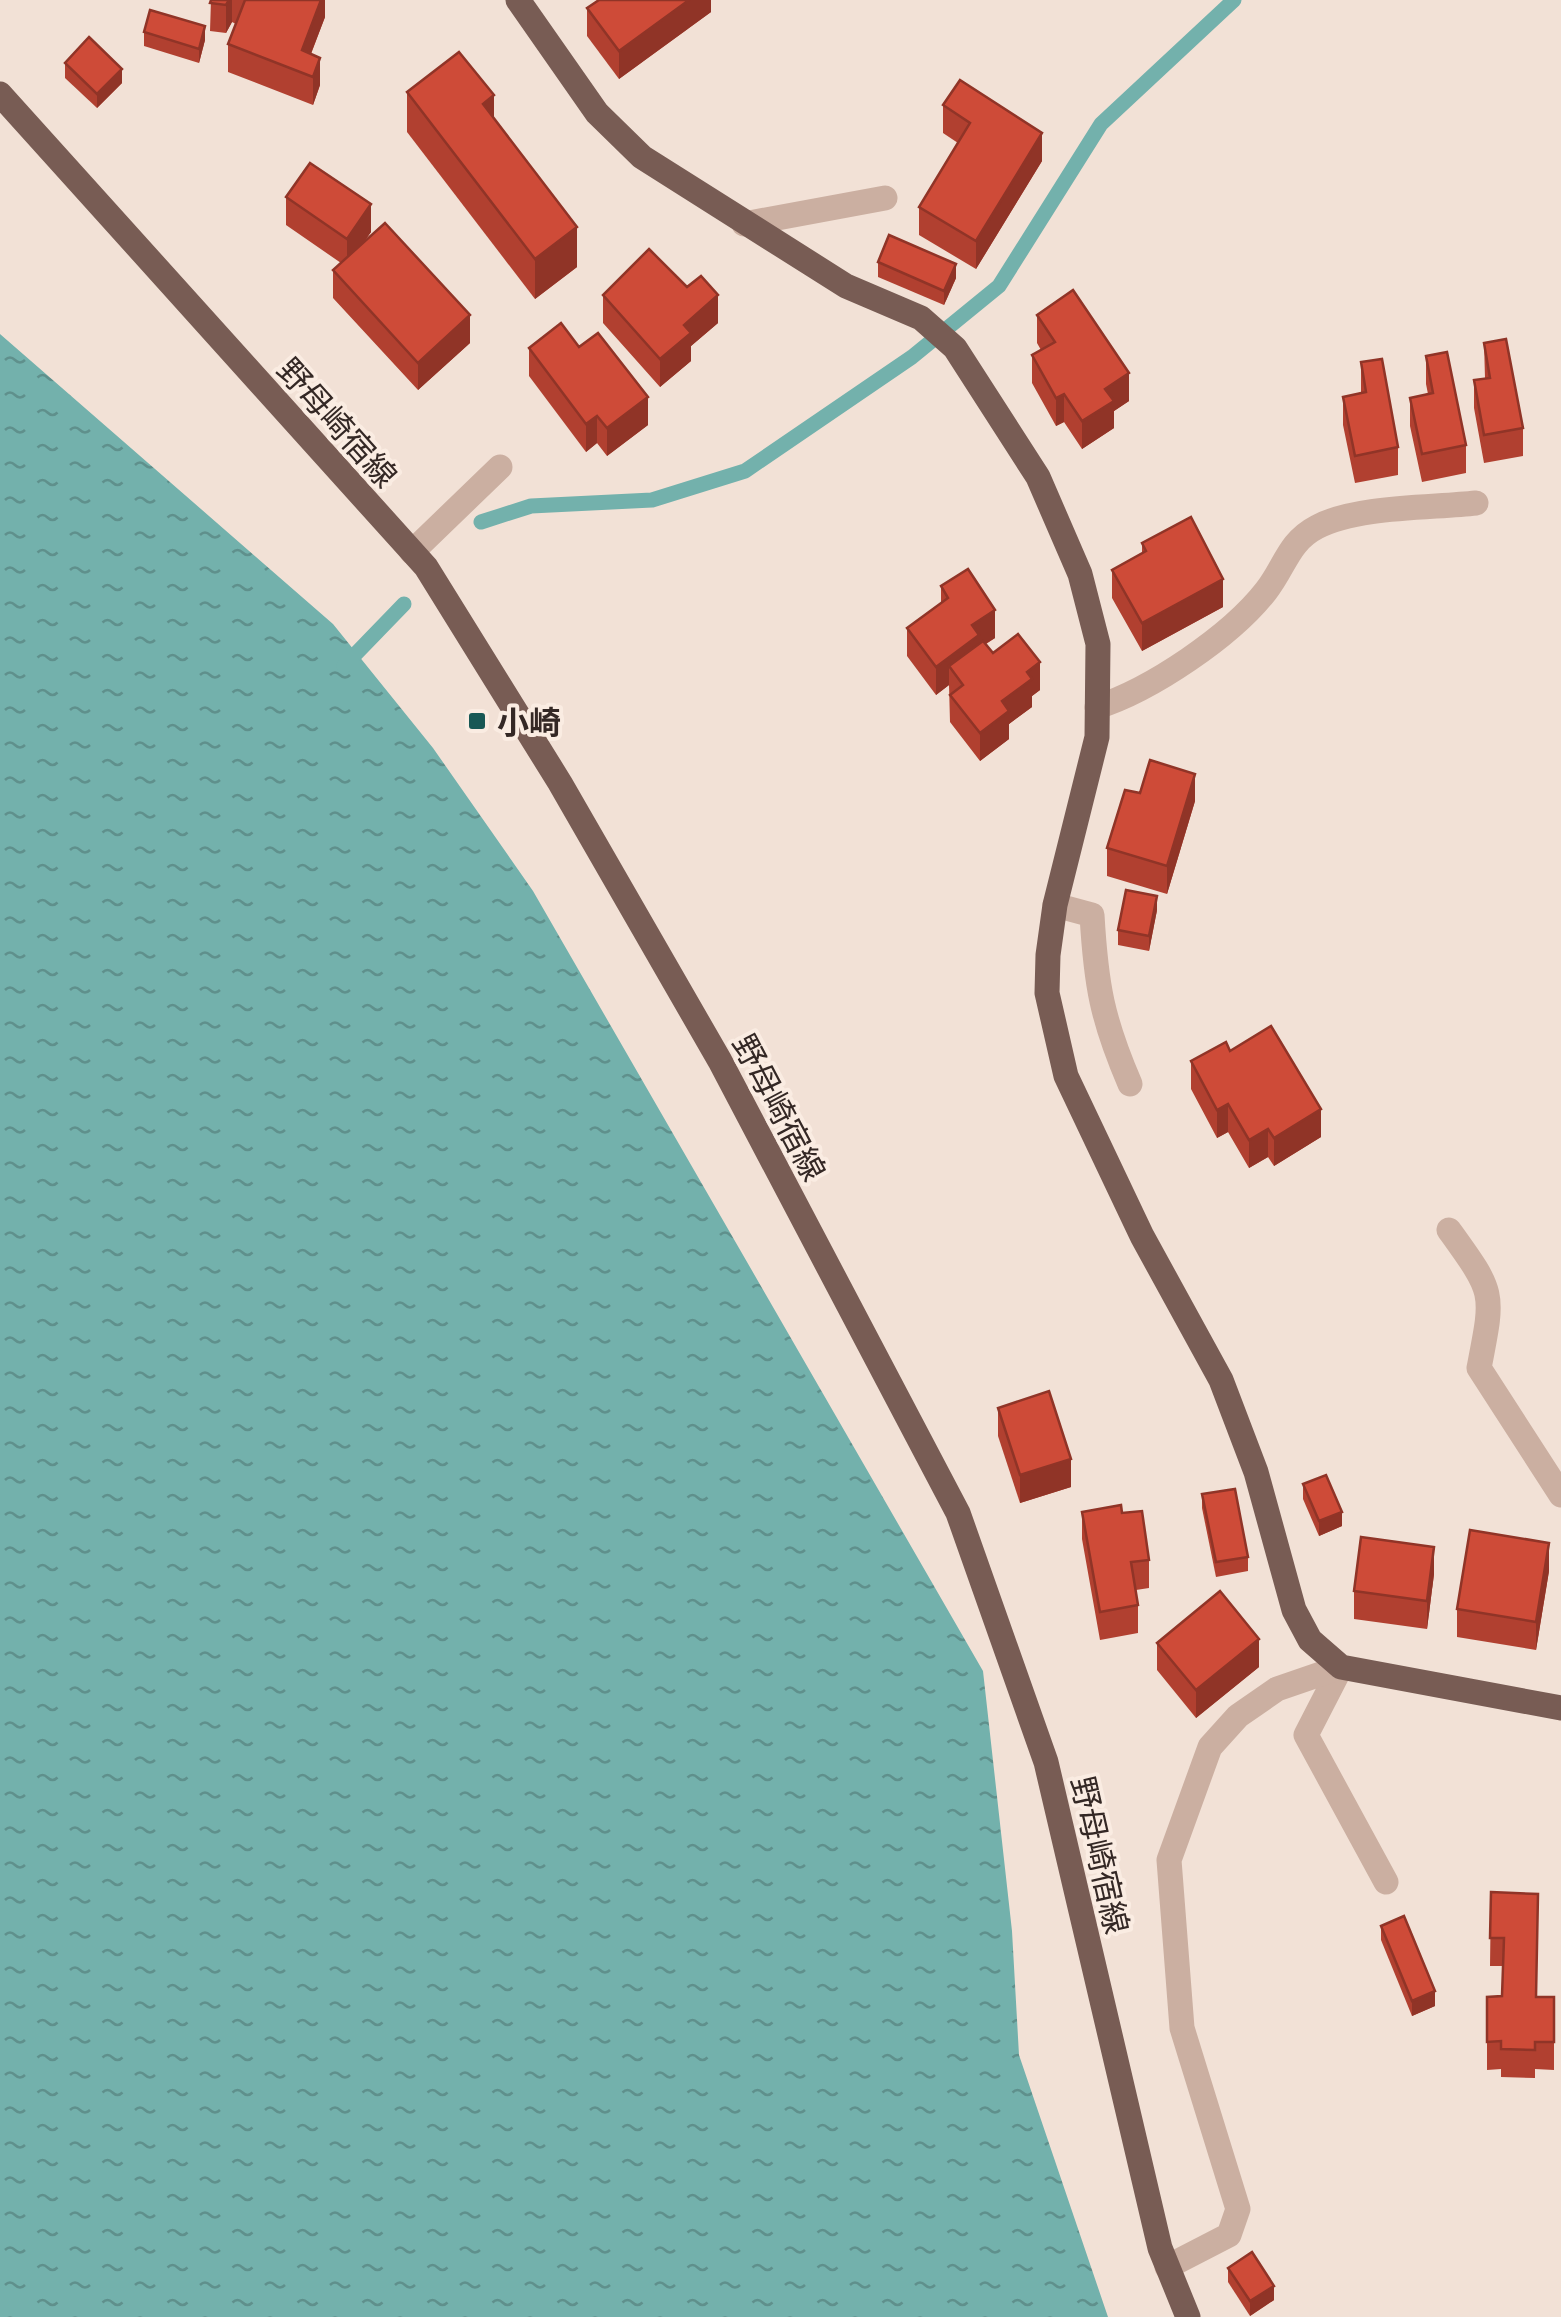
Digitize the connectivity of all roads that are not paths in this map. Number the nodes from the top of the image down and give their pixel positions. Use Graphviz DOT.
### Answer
graph roads {
  1 [pos="518,0"];
  2 [pos="0,94"];
  3 [pos="884,198"];
  4 [pos="744,224"];
  5 [pos="500,467"];
  6 [pos="1476,503"];
  7 [pos="412,552"];
  8 [pos="1097,707"];
  9 [pos="1054,905"];
  10 [pos="1130,1084"];
  11 [pos="1449,1230"];
  12 [pos="1561,1495"];
  13 [pos="1341,1667"];
  14 [pos="1561,1708"];
  15 [pos="1386,1882"];
  16 [pos="1168,2267"];
  17 [pos="1188,2317"];
  1 -- 4 [label="main road"];
  2 -- 7 [label="main road, 野母崎宿線"];
  3 -- 4 [label="street"];
  4 -- 8 [label="main road"];
  5 -- 7 [label="street"];
  6 -- 8 [label="street"];
  7 -- 16 [label="main road, 野母崎宿線"];
  8 -- 9 [label="main road"];
  9 -- 10 [label="street"];
  9 -- 13 [label="main road"];
  11 -- 12 [label="street"];
  13 -- 14 [label="main road"];
  13 -- 15 [label="street"];
  13 -- 16 [label="street"];
  16 -- 17 [label="main road, 野母崎宿線"];
}
